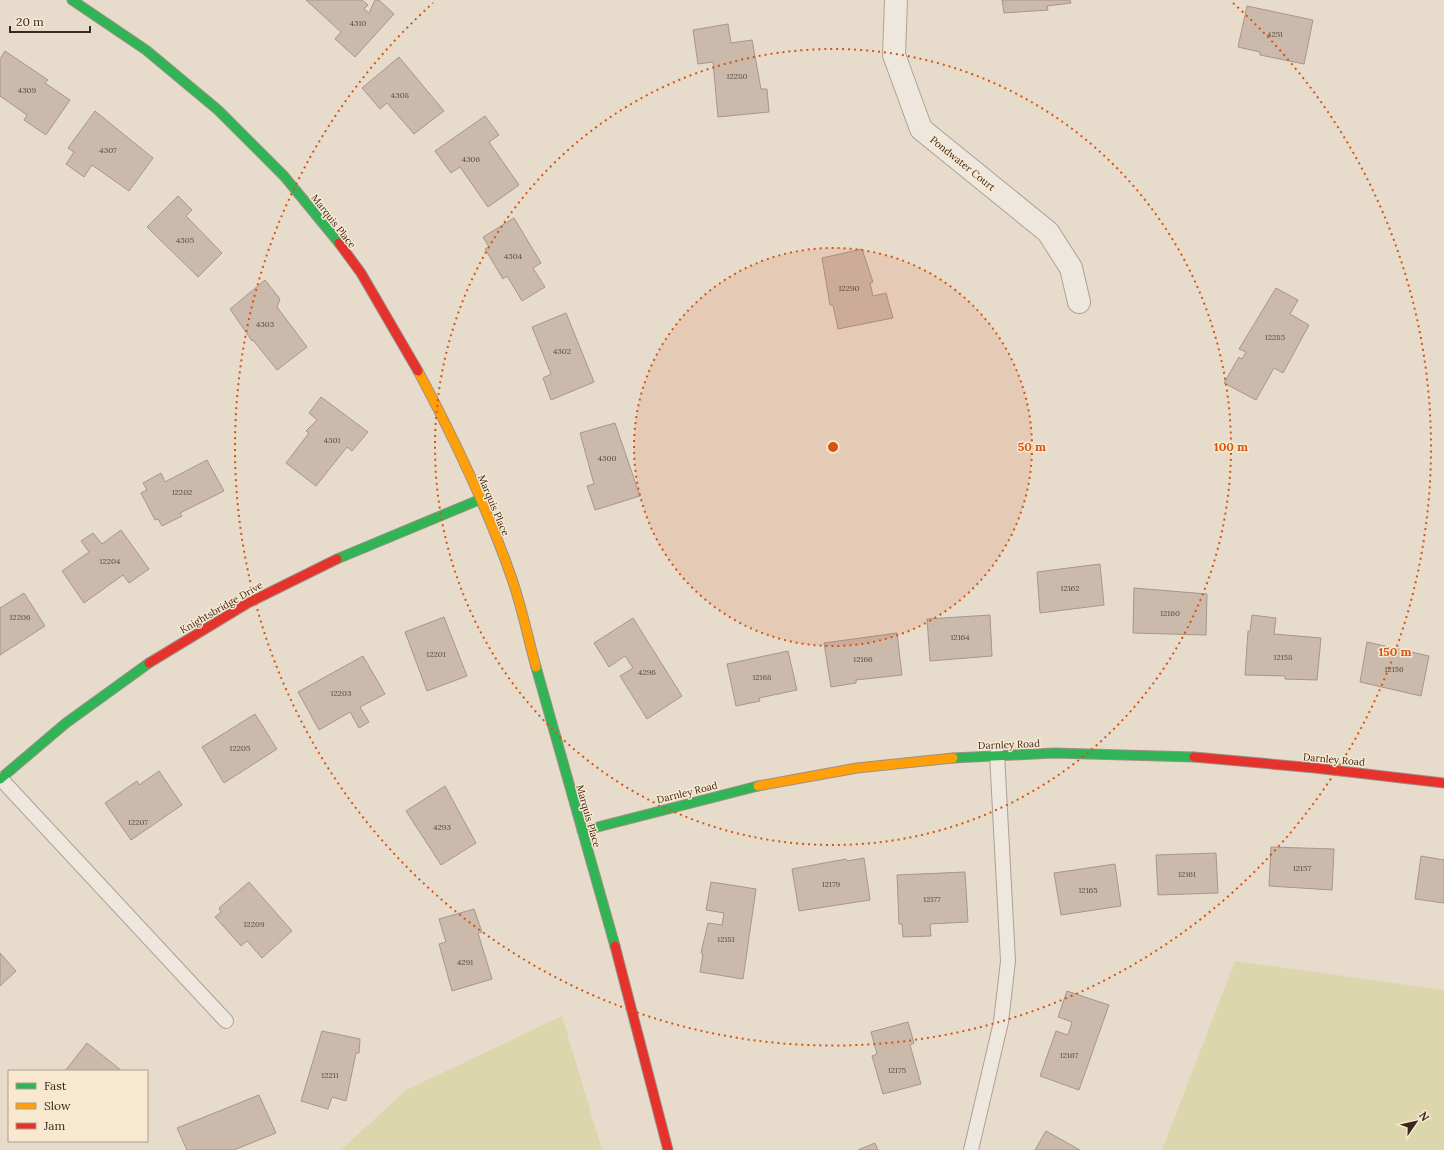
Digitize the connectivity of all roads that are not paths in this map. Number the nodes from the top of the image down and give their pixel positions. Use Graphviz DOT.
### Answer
graph roads {
  1 [pos="72,0"];
  2 [pos="896,0"];
  3 [pos="1079,302"];
  4 [pos="480,499"];
  5 [pos="997,754"];
  6 [pos="0,779"];
  7 [pos="1444,783"];
  8 [pos="582,831"];
  9 [pos="226,1021"];
  10 [pos="668,1150"];
  11 [pos="971,1150"];
  1 -- 4 [label="street, Marquis Place"];
  2 -- 3 [label="street, Pondwater Court"];
  4 -- 6 [label="street, Knightsbridge Drive"];
  4 -- 8 [label="street, Marquis Place"];
  5 -- 7 [label="street, Darnley Road"];
  5 -- 8 [label="street, Darnley Road"];
  5 -- 11 [label="lane"];
  6 -- 9 [label="lane"];
  8 -- 10 [label="street, Marquis Place"];
}
